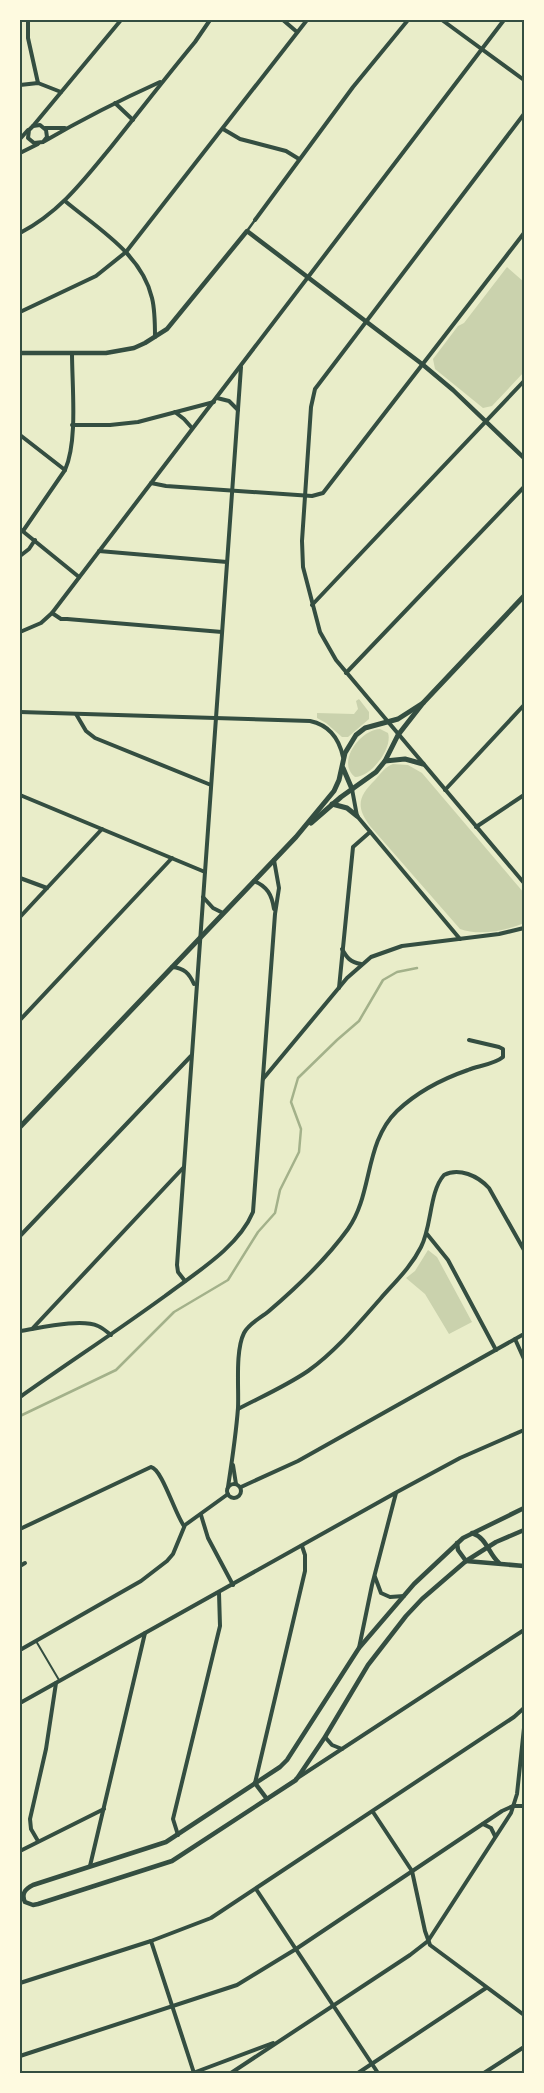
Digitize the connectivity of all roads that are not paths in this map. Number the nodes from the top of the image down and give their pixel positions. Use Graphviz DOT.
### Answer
graph roads {
  1 [pos="28,20"];
  2 [pos="121,20"];
  3 [pos="210,20"];
  4 [pos="283,20"];
  5 [pos="307,20"];
  6 [pos="408,20"];
  7 [pos="442,20"];
  8 [pos="504,20"];
  9 [pos="298,32"];
  10 [pos="482,49"];
  11 [pos="524,80"];
  12 [pos="162,82"];
  13 [pos="38,84"];
  14 [pos="20,85"];
  15 [pos="61,92"];
  16 [pos="115,103"];
  17 [pos="43,114"];
  18 [pos="524,114"];
  19 [pos="133,120"];
  20 [pos="40,125"];
  21 [pos="31,127"];
  22 [pos="45,128"];
  23 [pos="68,128"];
  24 [pos="223,129"];
  25 [pos="20,139"];
  26 [pos="41,143"];
  27 [pos="20,152"];
  28 [pos="299,159"];
  29 [pos="65,201"];
  30 [pos="255,220"];
  31 [pos="247,231"];
  32 [pos="20,233"];
  33 [pos="524,233"];
  34 [pos="126,252"];
  35 [pos="308,277"];
  36 [pos="20,312"];
  37 [pos="366,321"];
  38 [pos="155,337"];
  39 [pos="20,353"];
  40 [pos="72,353"];
  41 [pos="422,364"];
  42 [pos="240,367"];
  43 [pos="524,381"];
  44 [pos="215,400"];
  45 [pos="238,410"];
  46 [pos="175,412"];
  47 [pos="486,422"];
  48 [pos="72,425"];
  49 [pos="192,428"];
  50 [pos="20,435"];
  51 [pos="524,458"];
  52 [pos="65,470"];
  53 [pos="151,483"];
  54 [pos="524,487"];
  55 [pos="232,490"];
  56 [pos="305,495"];
  57 [pos="21,530"];
  58 [pos="35,540"];
  59 [pos="99,551"];
  60 [pos="20,556"];
  61 [pos="227,562"];
  62 [pos="79,576"];
  63 [pos="524,596"];
  64 [pos="312,605"];
  65 [pos="52,613"];
  66 [pos="20,632"];
  67 [pos="222,632"];
  68 [pos="346,674"];
  69 [pos="423,703"];
  70 [pos="524,706"];
  71 [pos="20,712"];
  72 [pos="76,714"];
  73 [pos="216,718"];
  74 [pos="386,721"];
  75 [pos="398,735"];
  76 [pos="343,758"];
  77 [pos="385,761"];
  78 [pos="422,764"];
  79 [pos="342,766"];
  80 [pos="211,786"];
  81 [pos="352,789"];
  82 [pos="445,790"];
  83 [pos="20,795"];
  84 [pos="524,795"];
  85 [pos="332,804"];
  86 [pos="357,816"];
  87 [pos="476,827"];
  88 [pos="102,829"];
  89 [pos="370,832"];
  90 [pos="296,836"];
  91 [pos="172,858"];
  92 [pos="274,860"];
  93 [pos="205,872"];
  94 [pos="20,878"];
  95 [pos="254,881"];
  96 [pos="524,883"];
  97 [pos="46,888"];
  98 [pos="203,897"];
  99 [pos="223,914"];
  100 [pos="275,914"];
  101 [pos="20,917"];
  102 [pos="524,928"];
  103 [pos="198,939"];
  104 [pos="460,939"];
  105 [pos="342,949"];
  106 [pos="361,964"];
  107 [pos="172,967"];
  108 [pos="195,986"];
  109 [pos="339,988"];
  110 [pos="20,1020"];
  111 [pos="469,1040"];
  112 [pos="190,1056"];
  113 [pos="263,1079"];
  114 [pos="20,1127"];
  115 [pos="183,1168"];
  116 [pos="427,1234"];
  117 [pos="20,1236"];
  118 [pos="524,1250"];
  119 [pos="185,1281"];
  120 [pos="32,1329"];
  121 [pos="20,1331"];
  122 [pos="524,1334"];
  123 [pos="111,1335"];
  124 [pos="515,1339"];
  125 [pos="496,1350"];
  126 [pos="524,1359"];
  127 [pos="20,1397"];
  128 [pos="238,1409"];
  129 [pos="524,1430"];
  130 [pos="232,1461"];
  131 [pos="236,1484"];
  132 [pos="228,1487"];
  133 [pos="241,1487"];
  134 [pos="397,1492"];
  135 [pos="228,1494"];
  136 [pos="524,1508"];
  137 [pos="201,1514"];
  138 [pos="184,1526"];
  139 [pos="20,1529"];
  140 [pos="524,1530"];
  141 [pos="472,1533"];
  142 [pos="457,1543"];
  143 [pos="302,1546"];
  144 [pos="488,1547"];
  145 [pos="466,1561"];
  146 [pos="25,1563"];
  147 [pos="499,1563"];
  148 [pos="20,1566"];
  149 [pos="524,1566"];
  150 [pos="375,1577"];
  151 [pos="233,1585"];
  152 [pos="219,1593"];
  153 [pos="404,1596"];
  154 [pos="524,1630"];
  155 [pos="145,1633"];
  156 [pos="36,1641"];
  157 [pos="359,1648"];
  158 [pos="20,1650"];
  159 [pos="58,1682"];
  160 [pos="20,1704"];
  161 [pos="524,1708"];
  162 [pos="524,1728"];
  163 [pos="325,1736"];
  164 [pos="342,1749"];
  165 [pos="296,1780"];
  166 [pos="255,1783"];
  167 [pos="266,1799"];
  168 [pos="513,1806"];
  169 [pos="524,1806"];
  170 [pos="104,1809"];
  171 [pos="372,1812"];
  172 [pos="483,1824"];
  173 [pos="178,1836"];
  174 [pos="495,1836"];
  175 [pos="38,1841"];
  176 [pos="20,1851"];
  177 [pos="90,1866"];
  178 [pos="412,1871"];
  179 [pos="256,1889"];
  180 [pos="151,1941"];
  181 [pos="428,1941"];
  182 [pos="296,1949"];
  183 [pos="20,1983"];
  184 [pos="486,1988"];
  185 [pos="172,2006"];
  186 [pos="333,2006"];
  187 [pos="524,2015"];
  188 [pos="280,2040"];
  189 [pos="524,2046"];
  190 [pos="20,2056"];
  191 [pos="371,2064"];
  192 [pos="208,2071"];
  193 [pos="194,2073"];
  194 [pos="232,2073"];
  195 [pos="358,2073"];
  196 [pos="378,2073"];
  197 [pos="484,2073"];
  1 -- 13 [label="street"];
  2 -- 15 [label="street"];
  3 -- 12 [label="street"];
  4 -- 9 [label="street"];
  5 -- 9 [label="street"];
  6 -- 28 [label="street"];
  7 -- 10 [label="street"];
  8 -- 10 [label="street"];
  9 -- 24 [label="street"];
  10 -- 11 [label="street"];
  10 -- 35 [label="street"];
  12 -- 16 [label="street"];
  12 -- 19 [label="street"];
  13 -- 14 [label="street"];
  13 -- 15 [label="street"];
  15 -- 17 [label="street"];
  16 -- 19 [label="street"];
  16 -- 23 [label="street"];
  17 -- 20 [label="street"];
  17 -- 21 [label="street"];
  18 -- 37 [label="street"];
  19 -- 29 [label="street"];
  20 -- 21 [label="street"];
  20 -- 22 [label="street"];
  21 -- 25 [label="street"];
  21 -- 26 [label="street"];
  22 -- 23 [label="street"];
  22 -- 26 [label="street"];
  23 -- 26 [label="street"];
  24 -- 28 [label="street"];
  24 -- 34 [label="street"];
  26 -- 27 [label="street"];
  28 -- 30 [label="street"];
  29 -- 32 [label="street"];
  29 -- 34 [label="street"];
  30 -- 31 [label="street"];
  31 -- 35 [label="street"];
  31 -- 38 [label="street"];
  33 -- 41 [label="street"];
  34 -- 36 [label="street"];
  34 -- 38 [label="street"];
  35 -- 37 [label="street"];
  35 -- 42 [label="street"];
  37 -- 41 [label="street"];
  37 -- 56 [label="street"];
  38 -- 40 [label="street"];
  39 -- 40 [label="street"];
  40 -- 48 [label="street"];
  41 -- 47 [label="street"];
  41 -- 56 [label="street"];
  42 -- 44 [label="street"];
  42 -- 45 [label="street"];
  43 -- 47 [label="street"];
  44 -- 45 [label="street"];
  44 -- 46 [label="street"];
  44 -- 49 [label="street"];
  45 -- 55 [label="street"];
  46 -- 48 [label="street"];
  46 -- 49 [label="street"];
  47 -- 51 [label="street"];
  47 -- 64 [label="street"];
  48 -- 52 [label="street"];
  49 -- 53 [label="street"];
  50 -- 52 [label="street"];
  52 -- 57 [label="street"];
  53 -- 55 [label="street"];
  53 -- 59 [label="street"];
  54 -- 68 [label="street"];
  55 -- 56 [label="street"];
  55 -- 61 [label="street"];
  56 -- 64 [label="street"];
  57 -- 58 [label="street"];
  58 -- 60 [label="street"];
  58 -- 62 [label="street"];
  59 -- 61 [label="street"];
  59 -- 62 [label="street"];
  61 -- 67 [label="street"];
  62 -- 65 [label="street"];
  63 -- 69 [label="main road"];
  64 -- 68 [label="street"];
  65 -- 66 [label="street"];
  65 -- 67 [label="street"];
  67 -- 73 [label="street"];
  68 -- 74 [label="street"];
  69 -- 74 [label="main road"];
  69 -- 75 [label="main road"];
  70 -- 82 [label="street"];
  71 -- 72 [label="street"];
  72 -- 73 [label="street"];
  72 -- 80 [label="street"];
  73 -- 76 [label="street"];
  73 -- 80 [label="street"];
  74 -- 75 [label="street"];
  74 -- 76 [label="main road"];
  75 -- 77 [label="main road"];
  75 -- 78 [label="street"];
  76 -- 79 [label="main road"];
  77 -- 78 [label="main road"];
  77 -- 81 [label="main road"];
  78 -- 82 [label="street"];
  79 -- 81 [label="main road"];
  79 -- 90 [label="main road"];
  80 -- 93 [label="street"];
  81 -- 85 [label="main road"];
  81 -- 86 [label="street"];
  82 -- 87 [label="street"];
  83 -- 88 [label="street"];
  84 -- 87 [label="street"];
  85 -- 86 [label="main road"];
  85 -- 90 [label="main road"];
  86 -- 89 [label="street"];
  87 -- 96 [label="street"];
  88 -- 91 [label="street"];
  88 -- 97 [label="street"];
  89 -- 104 [label="street"];
  89 -- 105 [label="street"];
  90 -- 92 [label="main road"];
  91 -- 93 [label="street"];
  91 -- 110 [label="street"];
  92 -- 95 [label="main road"];
  92 -- 100 [label="street"];
  93 -- 98 [label="street"];
  94 -- 97 [label="street"];
  95 -- 99 [label="main road"];
  95 -- 100 [label="street"];
  97 -- 101 [label="street"];
  98 -- 99 [label="street"];
  98 -- 103 [label="street"];
  99 -- 103 [label="main road"];
  100 -- 113 [label="street"];
  102 -- 104 [label="street"];
  103 -- 107 [label="main road"];
  103 -- 108 [label="street"];
  104 -- 106 [label="street"];
  105 -- 106 [label="street"];
  105 -- 109 [label="street"];
  106 -- 109 [label="street"];
  107 -- 108 [label="street"];
  107 -- 114 [label="main road"];
  108 -- 112 [label="street"];
  109 -- 113 [label="street"];
  111 -- 128 [label="street"];
  112 -- 115 [label="street"];
  112 -- 117 [label="street"];
  113 -- 119 [label="street"];
  115 -- 119 [label="street"];
  115 -- 120 [label="street"];
  116 -- 118 [label="street"];
  116 -- 125 [label="street"];
  116 -- 128 [label="street"];
  119 -- 123 [label="street"];
  120 -- 121 [label="street"];
  120 -- 123 [label="street"];
  122 -- 124 [label="street"];
  123 -- 127 [label="street"];
  124 -- 125 [label="street"];
  124 -- 126 [label="street"];
  125 -- 133 [label="street"];
  128 -- 130 [label="street"];
  129 -- 134 [label="street"];
  130 -- 131 [label="street"];
  130 -- 132 [label="street"];
  131 -- 132 [label="street"];
  131 -- 133 [label="street"];
  132 -- 135 [label="street"];
  133 -- 135 [label="street"];
  134 -- 143 [label="street"];
  134 -- 150 [label="street"];
  135 -- 137 [label="street"];
  136 -- 141 [label="street"];
  137 -- 138 [label="street"];
  137 -- 151 [label="street"];
  138 -- 139 [label="street"];
  138 -- 156 [label="street"];
  140 -- 144 [label="street"];
  141 -- 142 [label="street"];
  141 -- 144 [label="street"];
  142 -- 145 [label="street"];
  142 -- 153 [label="street"];
  143 -- 151 [label="street"];
  143 -- 166 [label="street"];
  144 -- 145 [label="street"];
  144 -- 147 [label="street"];
  145 -- 147 [label="street"];
  145 -- 163 [label="street"];
  146 -- 148 [label="street"];
  147 -- 149 [label="street"];
  150 -- 153 [label="street"];
  150 -- 157 [label="street"];
  151 -- 152 [label="street"];
  152 -- 155 [label="street"];
  152 -- 173 [label="street"];
  153 -- 157 [label="street"];
  154 -- 164 [label="street"];
  155 -- 159 [label="street"];
  155 -- 170 [label="street"];
  156 -- 158 [label="street"];
  156 -- 159 [label="lane"];
  157 -- 166 [label="street"];
  159 -- 160 [label="street"];
  159 -- 175 [label="street"];
  161 -- 171 [label="street"];
  162 -- 168 [label="street"];
  163 -- 164 [label="street"];
  163 -- 165 [label="street"];
  164 -- 165 [label="street"];
  165 -- 167 [label="street"];
  166 -- 167 [label="street"];
  166 -- 173 [label="street"];
  167 -- 177 [label="street"];
  168 -- 169 [label="street"];
  168 -- 172 [label="street"];
  168 -- 174 [label="street"];
  170 -- 175 [label="street"];
  170 -- 177 [label="street"];
  171 -- 178 [label="street"];
  171 -- 179 [label="street"];
  172 -- 174 [label="street"];
  172 -- 178 [label="street"];
  173 -- 177 [label="street"];
  174 -- 181 [label="street"];
  175 -- 176 [label="street"];
  178 -- 181 [label="street"];
  178 -- 182 [label="street"];
  179 -- 180 [label="street"];
  179 -- 182 [label="street"];
  180 -- 183 [label="street"];
  180 -- 185 [label="street"];
  181 -- 184 [label="street"];
  181 -- 186 [label="street"];
  182 -- 185 [label="street"];
  182 -- 186 [label="street"];
  184 -- 187 [label="street"];
  184 -- 191 [label="street"];
  185 -- 190 [label="street"];
  185 -- 193 [label="street"];
  186 -- 188 [label="street"];
  186 -- 191 [label="street"];
  188 -- 192 [label="street"];
  188 -- 194 [label="street"];
  189 -- 197 [label="street"];
  191 -- 195 [label="street"];
  191 -- 196 [label="street"];
  192 -- 193 [label="street"];
}
